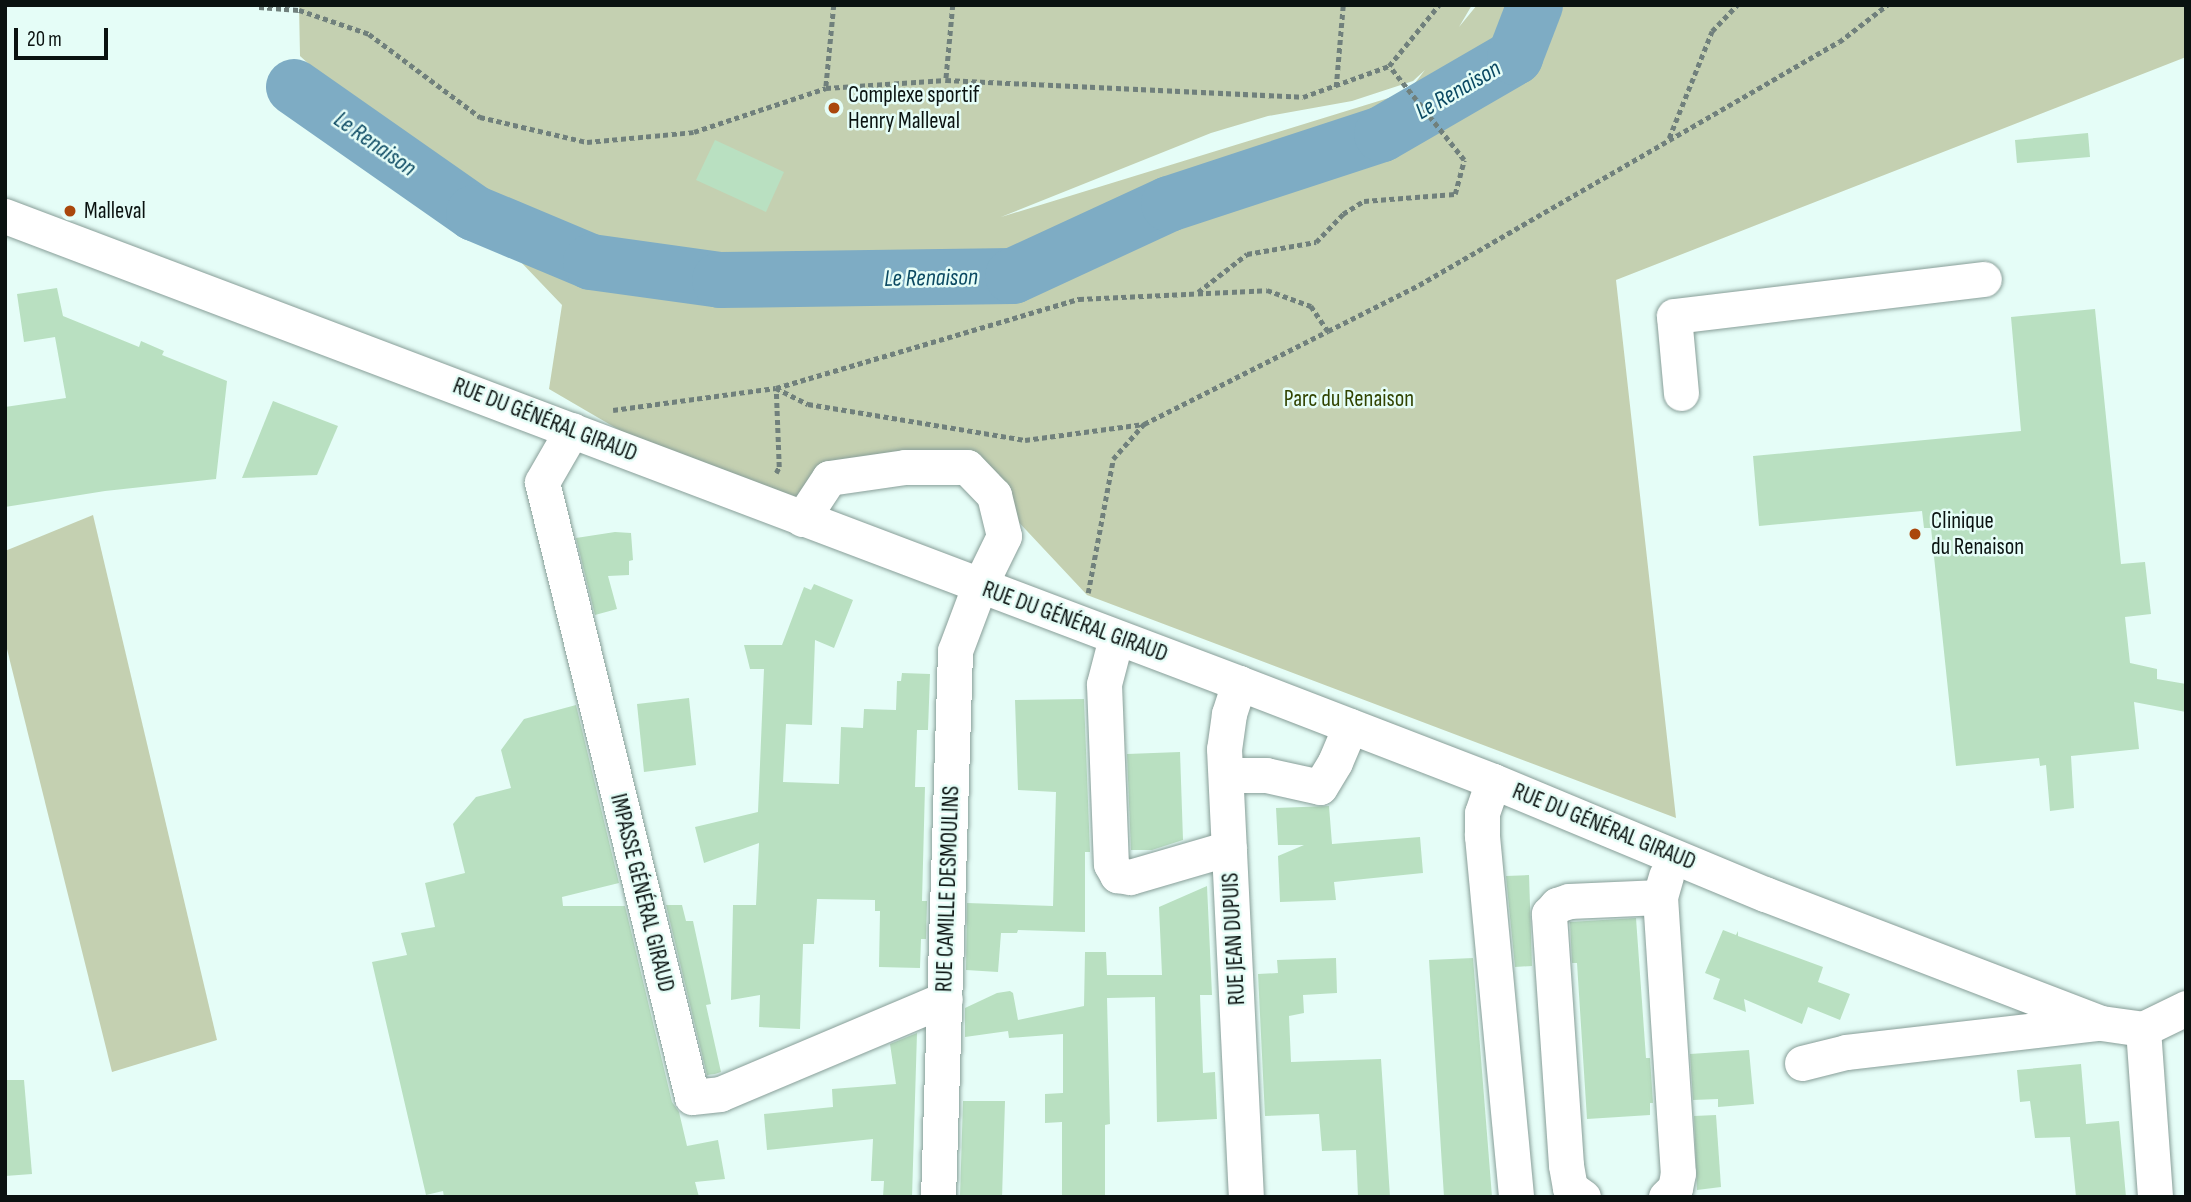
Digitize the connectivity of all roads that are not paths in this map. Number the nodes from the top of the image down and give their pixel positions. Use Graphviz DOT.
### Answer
graph roads {
  1 [pos="5,216"];
  2 [pos="1984,279"];
  3 [pos="1681,393"];
  4 [pos="572,430"];
  5 [pos="802,519"];
  6 [pos="979,587"];
  7 [pos="1116,638"];
  8 [pos="1239,683"];
  9 [pos="1350,726"];
  10 [pos="1226,775"];
  11 [pos="1493,781"];
  12 [pos="1229,848"];
  13 [pos="1672,855"];
  14 [pos="1660,897"];
  15 [pos="945,999"];
  16 [pos="2186,1008"];
  17 [pos="2101,1023"];
  18 [pos="2143,1029"];
  19 [pos="1802,1063"];
  20 [pos="938,1197"];
  21 [pos="1246,1197"];
  22 [pos="1516,1197"];
  23 [pos="1583,1197"];
  24 [pos="1666,1197"];
  25 [pos="2155,1197"];
  1 -- 4 [label="street, RUE DU GÉNÉRAL GIRAUD"];
  2 -- 3 [label="street"];
  4 -- 5 [label="street, RUE DU GÉNÉRAL GIRAUD"];
  4 -- 15 [label="street, IMPASSE GÉNÉRAL GIRAUD"];
  5 -- 6 [label="street, RUE DU GÉNÉRAL GIRAUD"];
  5 -- 6 [label="street, RUE CAMILLE DESMOULINS"];
  6 -- 7 [label="street, RUE DU GÉNÉRAL GIRAUD"];
  6 -- 15 [label="street, RUE CAMILLE DESMOULINS"];
  7 -- 8 [label="street, RUE DU GÉNÉRAL GIRAUD"];
  7 -- 12 [label="street"];
  8 -- 9 [label="street, RUE DU GÉNÉRAL GIRAUD"];
  8 -- 10 [label="street, RUE JEAN DUPUIS"];
  9 -- 10 [label="street"];
  9 -- 11 [label="street, RUE DU GÉNÉRAL GIRAUD"];
  10 -- 12 [label="street, RUE JEAN DUPUIS"];
  11 -- 13 [label="street, RUE DU GÉNÉRAL GIRAUD"];
  11 -- 22 [label="street"];
  12 -- 21 [label="street, RUE JEAN DUPUIS"];
  13 -- 14 [label="street"];
  13 -- 17 [label="street, RUE DU GÉNÉRAL GIRAUD"];
  14 -- 23 [label="street"];
  14 -- 24 [label="street"];
  15 -- 20 [label="street, RUE CAMILLE DESMOULINS"];
  16 -- 18 [label="street"];
  17 -- 18 [label="street, RUE DU GÉNÉRAL GIRAUD"];
  17 -- 19 [label="street"];
  18 -- 25 [label="street"];
}
